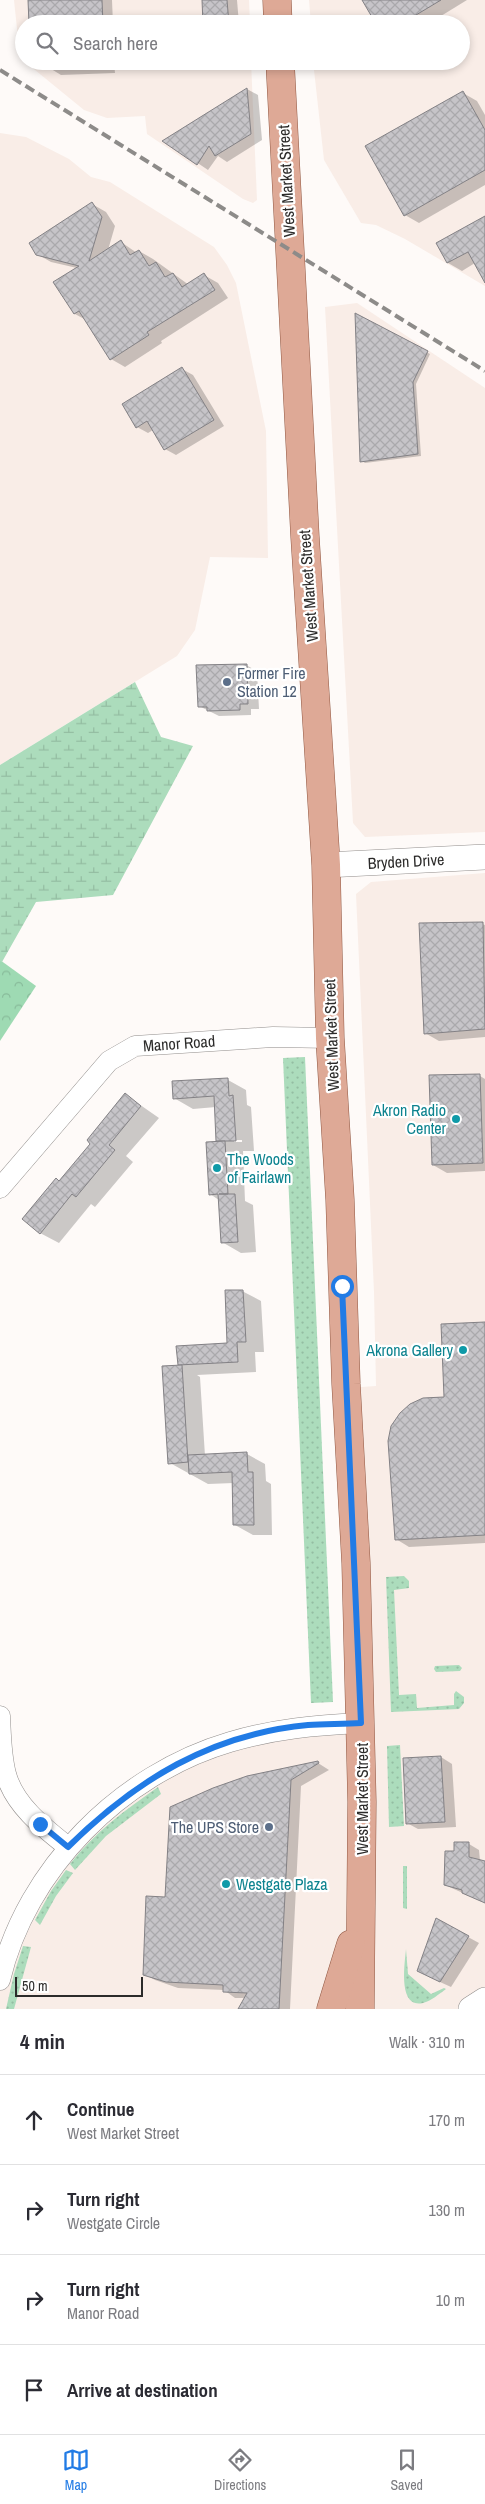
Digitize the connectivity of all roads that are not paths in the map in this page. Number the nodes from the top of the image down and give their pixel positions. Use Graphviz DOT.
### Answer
graph roads {
  1 [pos="277,0"];
  2 [pos="278,15"];
  3 [pos="280,70"];
  4 [pos="485,857"];
  5 [pos="326,865"];
  6 [pos="330,1038"];
  7 [pos="0,1188"];
  8 [pos="0,1716"];
  9 [pos="361,1723"];
  10 [pos="68,1847"];
  11 [pos="362,1909"];
  12 [pos="0,1980"];
  13 [pos="485,2000"];
  14 [pos="331,2009"];
  15 [pos="360,2009"];
  16 [pos="471,2009"];
  1 -- 2 [label="main road"];
  3 -- 5 [label="main road, West Market Street"];
  4 -- 5 [label="street, Bryden Drive"];
  5 -- 6 [label="main road, West Market Street"];
  6 -- 7 [label="street, Manor Road"];
  6 -- 9 [label="main road, West Market Street"];
  8 -- 10 [label="street"];
  9 -- 10 [label="street"];
  9 -- 11 [label="main road, West Market Street"];
  10 -- 12 [label="street"];
  11 -- 14 [label="main road"];
  11 -- 15 [label="main road, West Market Street"];
  13 -- 16 [label="street"];
}
